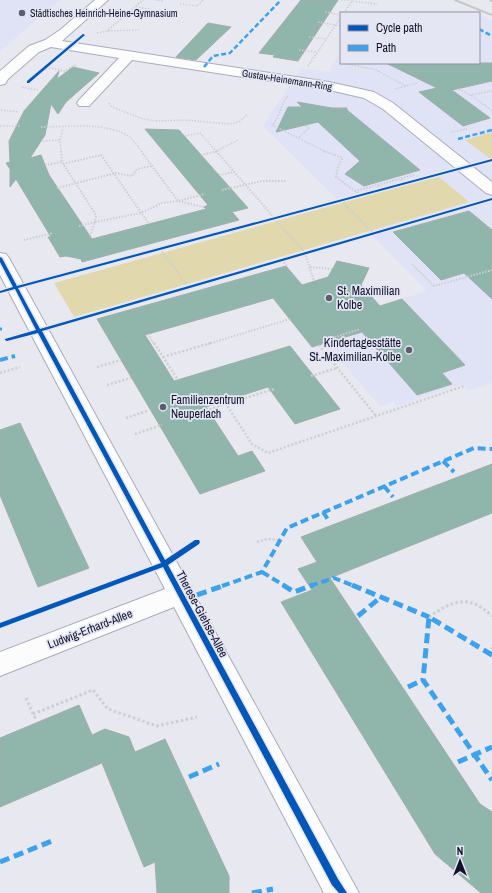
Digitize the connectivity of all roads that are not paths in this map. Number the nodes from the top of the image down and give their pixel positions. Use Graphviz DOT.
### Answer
graph roads {
  1 [pos="102,0"];
  2 [pos="50,43"];
  3 [pos="129,55"];
  4 [pos="0,81"];
  5 [pos="0,87"];
  6 [pos="84,103"];
  7 [pos="492,190"];
  8 [pos="0,258"];
  9 [pos="180,594"];
  10 [pos="0,664"];
  11 [pos="343,893"];
  1 -- 2 [label="street"];
  2 -- 3 [label="street, Gustav-Heinemann-Ring"];
  2 -- 4 [label="street"];
  2 -- 5 [label="street"];
  3 -- 6 [label="street"];
  3 -- 7 [label="street, Gustav-Heinemann-Ring"];
  8 -- 9 [label="street, Therese-Giehse-Allee"];
  9 -- 10 [label="street, Ludwig-Erhard-Allee"];
  9 -- 11 [label="street, Therese-Giehse-Allee"];
}
